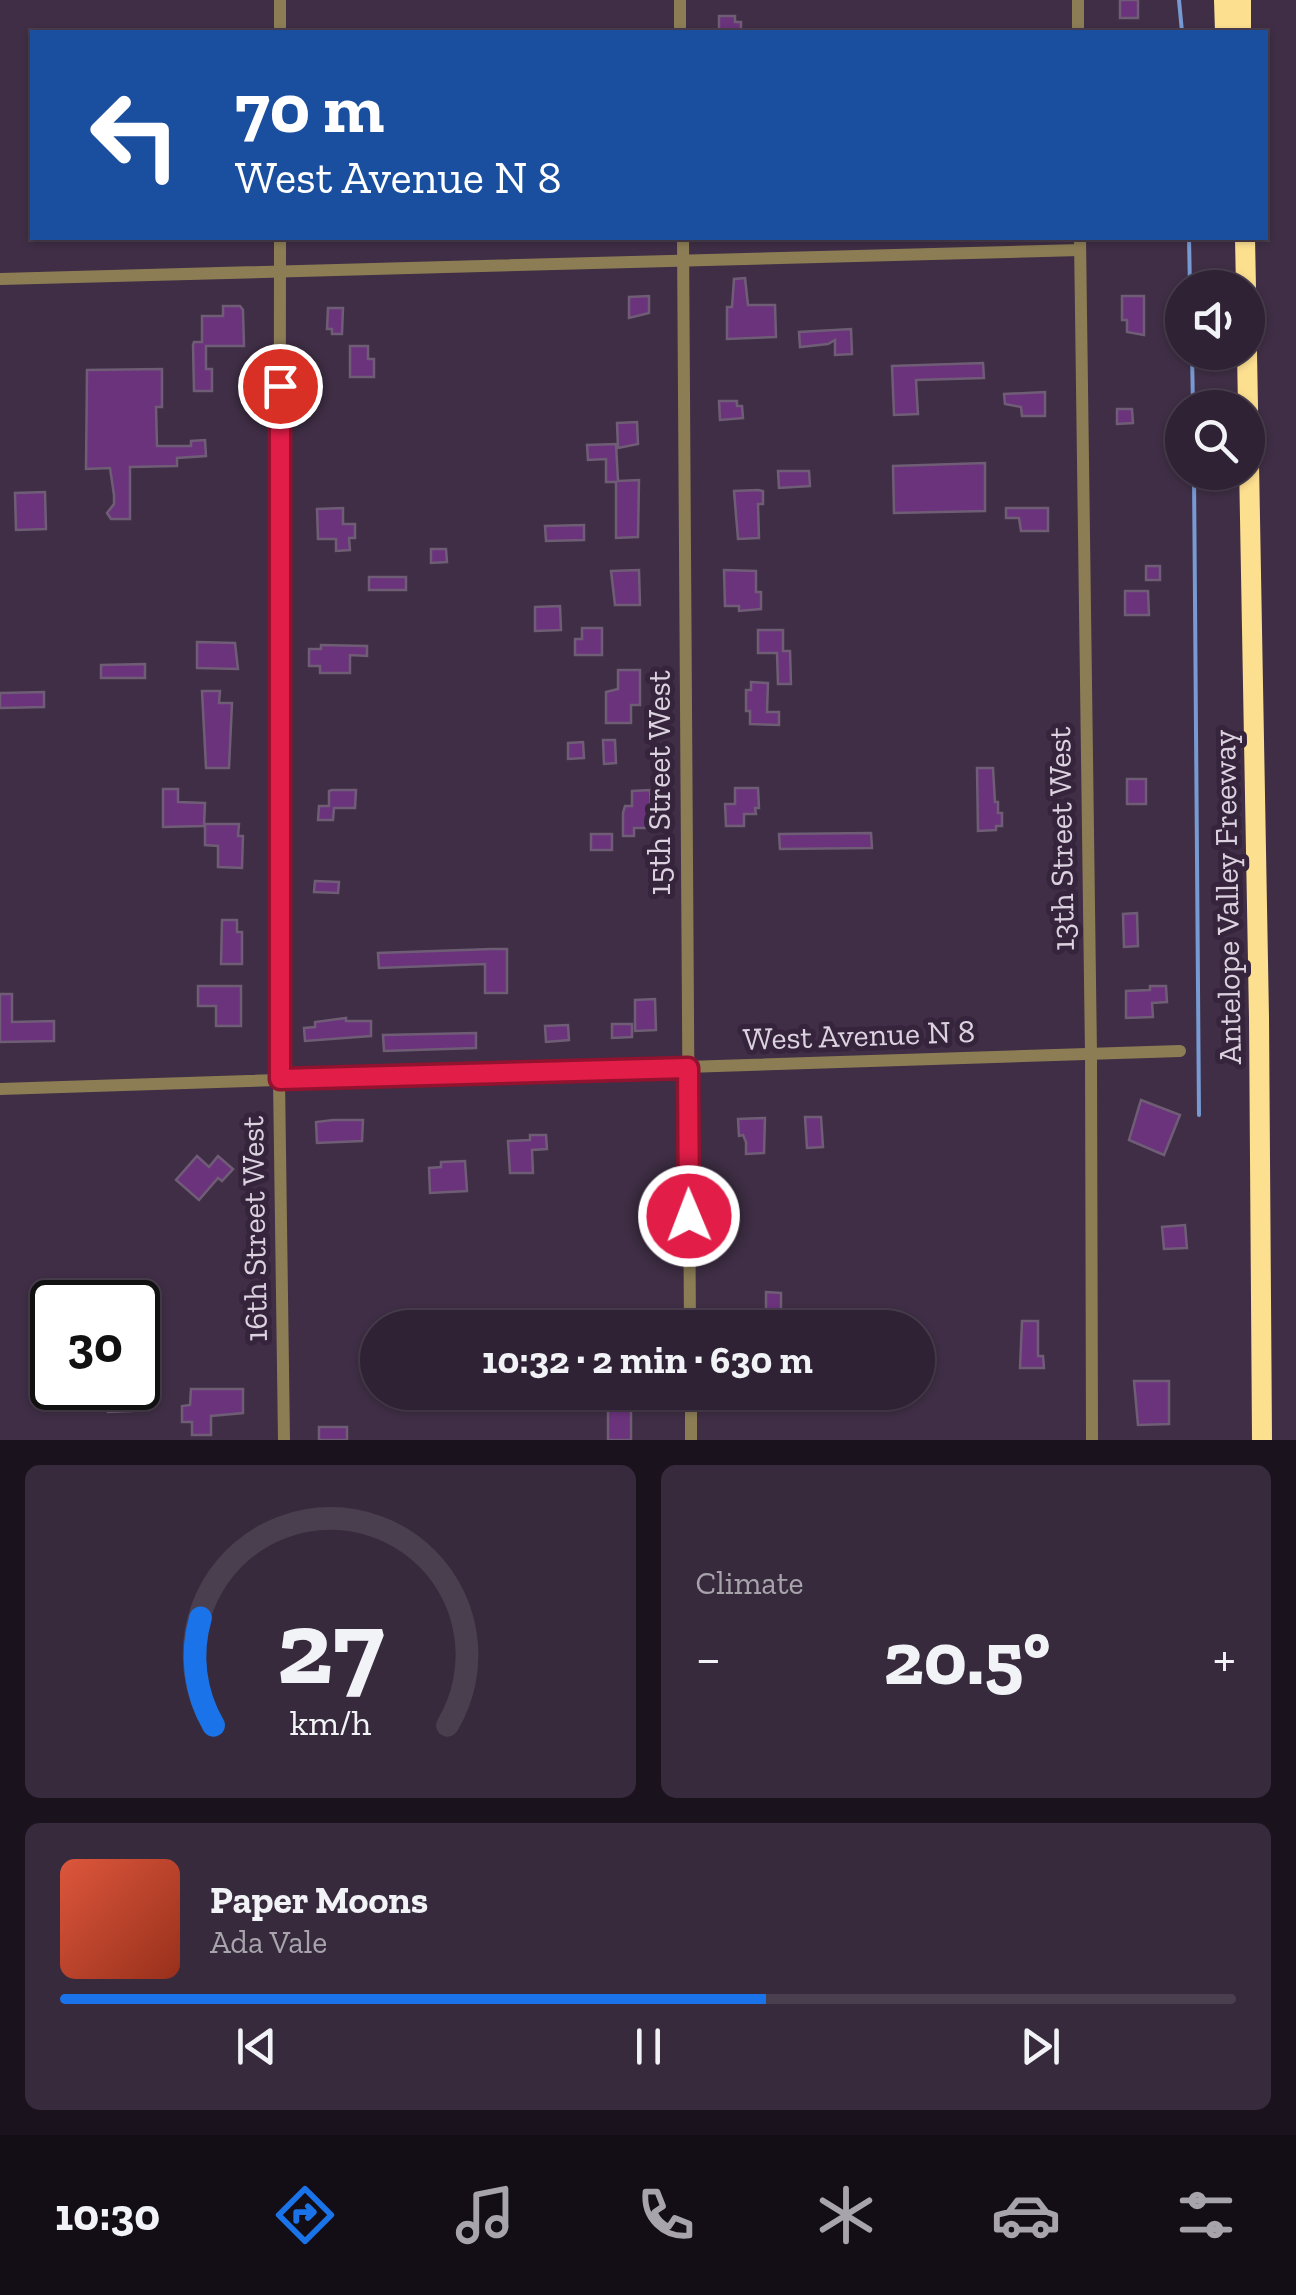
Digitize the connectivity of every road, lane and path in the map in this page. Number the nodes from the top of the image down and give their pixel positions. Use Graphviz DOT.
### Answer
graph roads {
  1 [pos="280,0"];
  2 [pos="680,0"];
  3 [pos="1078,0"];
  4 [pos="1224,0"];
  5 [pos="1241,0"];
  6 [pos="280,30"];
  7 [pos="680,30"];
  8 [pos="1078,30"];
  9 [pos="1225,30"];
  10 [pos="1241,30"];
  11 [pos="280,240"];
  12 [pos="682,240"];
  13 [pos="1245,240"];
  14 [pos="1080,244"];
  15 [pos="683,260"];
  16 [pos="1246,270"];
  17 [pos="280,271"];
  18 [pos="0,279"];
  19 [pos="1248,370"];
  20 [pos="1180,1052"];
  21 [pos="1091,1054"];
  22 [pos="688,1068"];
  23 [pos="280,1079"];
  24 [pos="0,1089"];
  25 [pos="690,1310"];
  26 [pos="690,1410"];
  27 [pos="284,1440"];
  28 [pos="691,1440"];
  29 [pos="1092,1440"];
  30 [pos="1262,1440"];
  1 -- 6 [label="street"];
  2 -- 7 [label="street"];
  3 -- 8 [label="street"];
  4 -- 9 [label="highway"];
  5 -- 10 [label="highway"];
  11 -- 17 [label="street, 16th Street West"];
  12 -- 15 [label="street, 15th Street West"];
  13 -- 16 [label="highway"];
  14 -- 15 [label="street"];
  14 -- 21 [label="street, 13th Street West"];
  15 -- 17 [label="street"];
  15 -- 22 [label="street, 15th Street West"];
  17 -- 18 [label="street"];
  17 -- 23 [label="street, 16th Street West"];
  19 -- 30 [label="highway, Antelope Valley Freeway"];
  20 -- 21 [label="street, West Avenue N 8"];
  21 -- 22 [label="street, West Avenue N 8"];
  21 -- 29 [label="street, 13th Street West"];
  22 -- 23 [label="street, West Avenue N 8"];
  22 -- 25 [label="street, 15th Street West"];
  23 -- 24 [label="street, West Avenue N 8"];
  23 -- 27 [label="street, 16th Street West"];
  26 -- 28 [label="street"];
}
